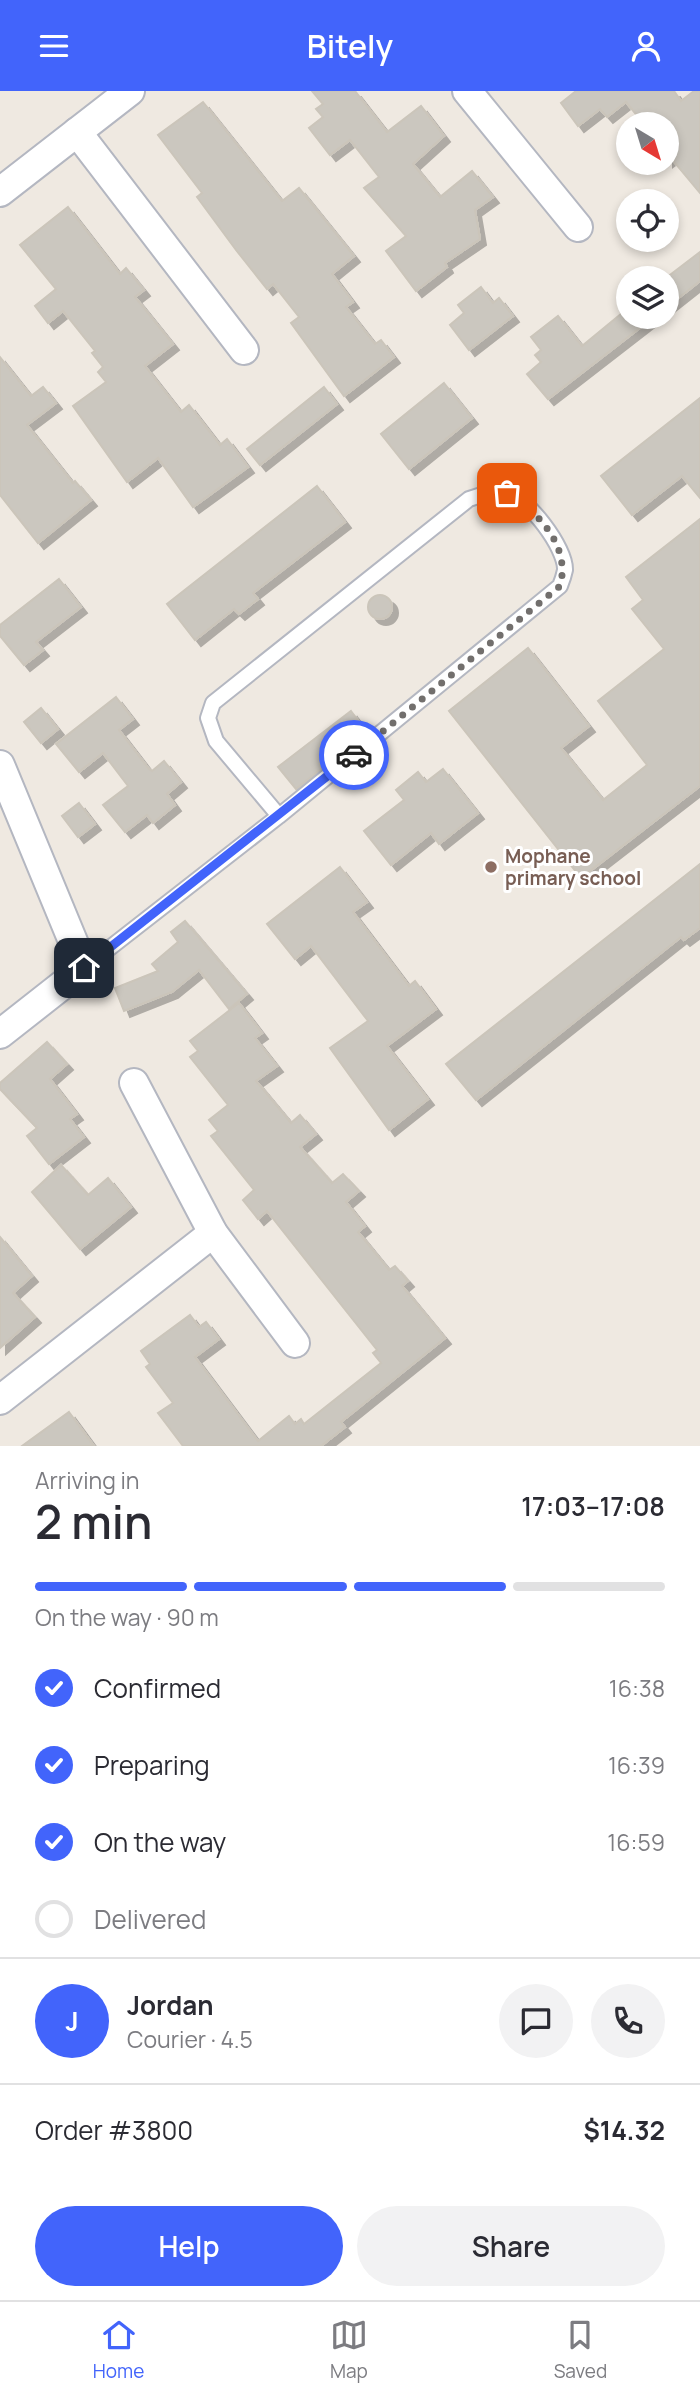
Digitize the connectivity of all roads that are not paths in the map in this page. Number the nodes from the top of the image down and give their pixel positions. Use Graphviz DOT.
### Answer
graph roads {
  1 [pos="130,91"];
  2 [pos="467,91"];
  3 [pos="77,132"];
  4 [pos="0,192"];
  5 [pos="578,227"];
  6 [pos="244,350"];
  7 [pos="0,765"];
  8 [pos="279,816"];
  9 [pos="84,968"];
  10 [pos="0,1034"];
  11 [pos="134,1083"];
  12 [pos="213,1233"];
  13 [pos="295,1343"];
  14 [pos="0,1400"];
  1 -- 3 [label="street"];
  2 -- 5 [label="street"];
  3 -- 4 [label="street"];
  3 -- 6 [label="street"];
  7 -- 9 [label="street"];
  8 -- 8 [label="lane"];
  8 -- 9 [label="lane"];
  9 -- 10 [label="street"];
  11 -- 12 [label="street"];
  12 -- 13 [label="street"];
  12 -- 14 [label="street"];
}
